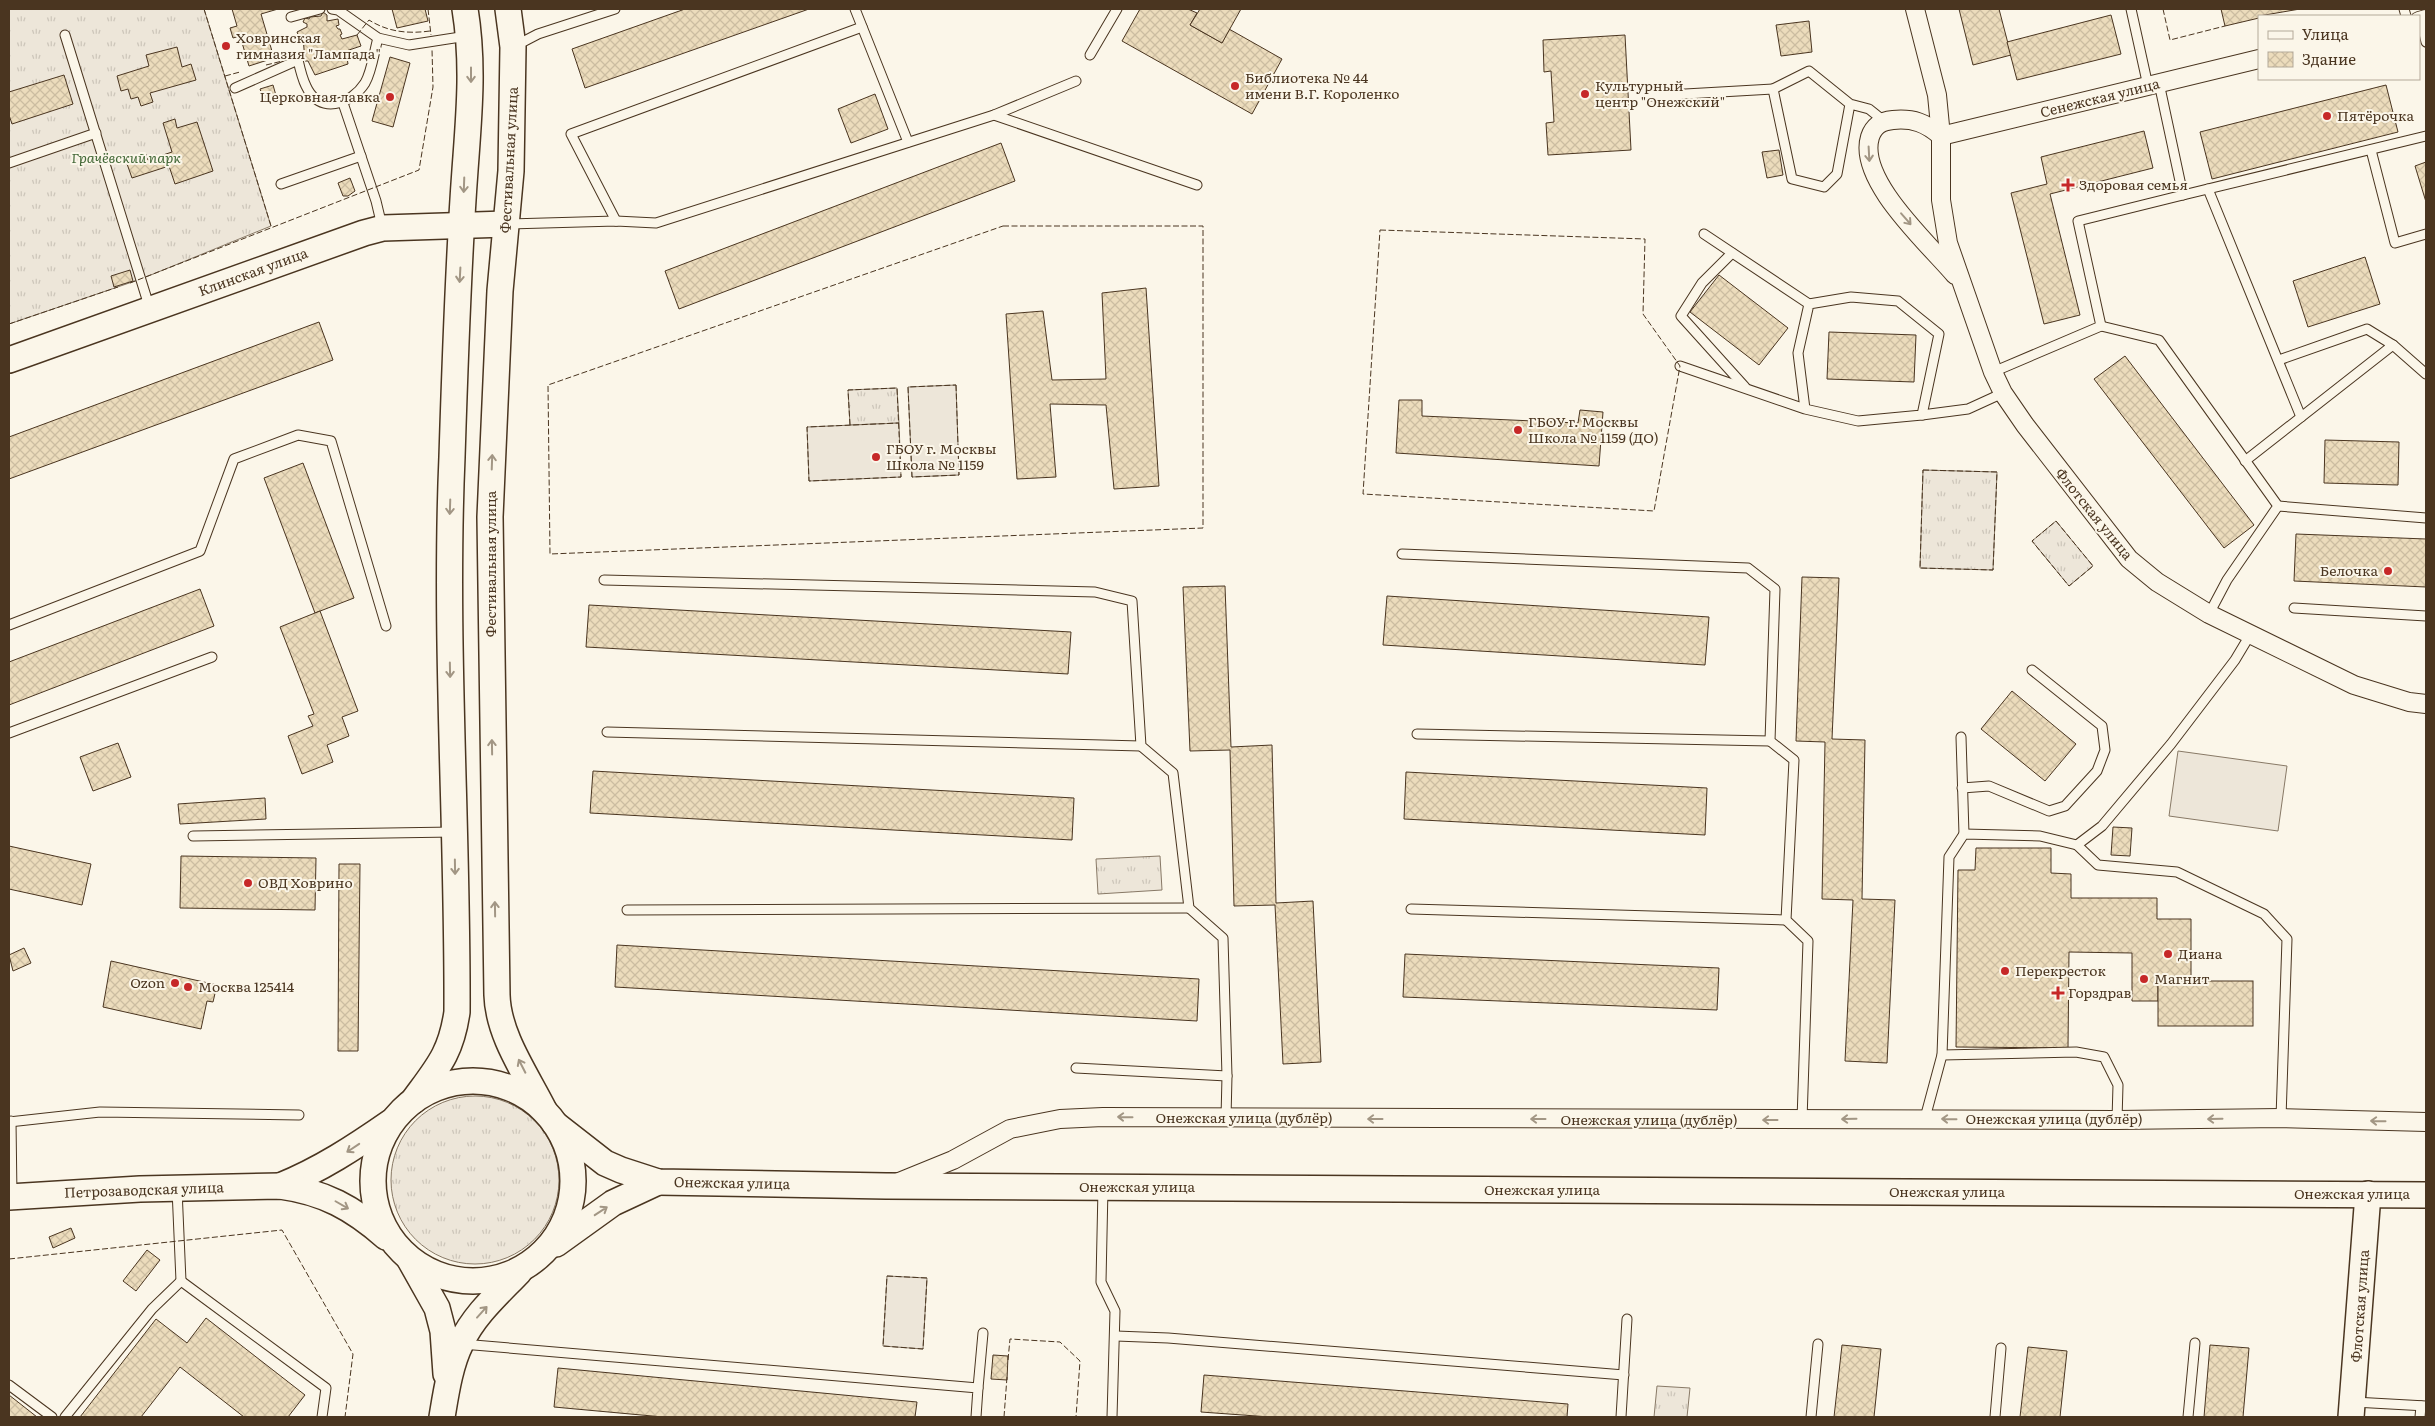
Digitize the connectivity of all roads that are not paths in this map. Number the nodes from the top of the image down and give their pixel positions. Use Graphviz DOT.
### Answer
graph roads {
  1 [pos="320,9"];
  2 [pos="332,9"];
  3 [pos="465,9"];
  4 [pos="508,9"];
  5 [pos="615,9"];
  6 [pos="855,9"];
  7 [pos="1117,9"];
  8 [pos="1915,9"];
  9 [pos="2131,9"];
  10 [pos="291,17"];
  11 [pos="2420,25"];
  12 [pos="862,27"];
  13 [pos="469,35"];
  14 [pos="65,36"];
  15 [pos="378,38"];
  16 [pos="2426,42"];
  17 [pos="513,47"];
  18 [pos="1090,55"];
  19 [pos="2258,59"];
  20 [pos="1076,81"];
  21 [pos="2154,85"];
  22 [pos="235,88"];
  23 [pos="1773,89"];
  24 [pos="1650,96"];
  25 [pos="343,103"];
  26 [pos="1850,104"];
  27 [pos="994,115"];
  28 [pos="1884,121"];
  29 [pos="96,133"];
  30 [pos="1941,136"];
  31 [pos="2426,136"];
  32 [pos="908,142"];
  33 [pos="2371,150"];
  34 [pos="361,156"];
  35 [pos="9,163"];
  36 [pos="281,184"];
  37 [pos="1197,185"];
  38 [pos="2208,189"];
  39 [pos="2183,195"];
  40 [pos="616,221"];
  41 [pos="506,224"];
  42 [pos="462,226"];
  43 [pos="383,228"];
  44 [pos="1704,234"];
  45 [pos="2426,234"];
  46 [pos="1732,253"];
  47 [pos="1961,282"];
  48 [pos="1809,304"];
  49 [pos="150,309"];
  50 [pos="2101,326"];
  51 [pos="2393,345"];
  52 [pos="9,360"];
  53 [pos="2279,360"];
  54 [pos="1680,366"];
  55 [pos="1993,372"];
  56 [pos="2426,374"];
  57 [pos="1747,389"];
  58 [pos="2003,393"];
  59 [pos="1805,409"];
  60 [pos="1922,415"];
  61 [pos="2301,417"];
  62 [pos="2245,461"];
  63 [pos="2278,506"];
  64 [pos="2426,518"];
  65 [pos="1402,554"];
  66 [pos="604,580"];
  67 [pos="2294,608"];
  68 [pos="2209,614"];
  69 [pos="2426,616"];
  70 [pos="9,625"];
  71 [pos="386,626"];
  72 [pos="2250,635"];
  73 [pos="212,656"];
  74 [pos="2032,670"];
  75 [pos="2426,704"];
  76 [pos="607,732"];
  77 [pos="9,733"];
  78 [pos="1417,734"];
  79 [pos="1961,737"];
  80 [pos="1770,741"];
  81 [pos="1141,746"];
  82 [pos="1962,788"];
  83 [pos="454,832"];
  84 [pos="1964,834"];
  85 [pos="193,836"];
  86 [pos="2077,845"];
  87 [pos="1189,908"];
  88 [pos="1411,909"];
  89 [pos="627,910"];
  90 [pos="1786,920"];
  91 [pos="1942,1055"];
  92 [pos="1076,1068"];
  93 [pos="1228,1076"];
  94 [pos="413,1101"];
  95 [pos="299,1116"];
  96 [pos="549,1117"];
  97 [pos="1226,1118"];
  98 [pos="1925,1118"];
  99 [pos="2281,1118"];
  100 [pos="393,1120"];
  101 [pos="1802,1120"];
  102 [pos="2117,1120"];
  103 [pos="10,1122"];
  104 [pos="2426,1122"];
  105 [pos="658,1182"];
  106 [pos="280,1186"];
  107 [pos="886,1186"];
  108 [pos="1103,1187"];
  109 [pos="177,1188"];
  110 [pos="2368,1194"];
  111 [pos="2426,1195"];
  112 [pos="10,1197"];
  113 [pos="547,1250"];
  114 [pos="402,1252"];
  115 [pos="521,1270"];
  116 [pos="181,1282"];
  117 [pos="1627,1319"];
  118 [pos="983,1332"];
  119 [pos="1116,1336"];
  120 [pos="2195,1343"];
  121 [pos="460,1344"];
  122 [pos="1818,1344"];
  123 [pos="2001,1348"];
  124 [pos="1624,1375"];
  125 [pos="9,1384"];
  126 [pos="447,1387"];
  127 [pos="978,1388"];
  128 [pos="2424,1406"];
  129 [pos="2352,1410"];
  130 [pos="52,1417"];
  131 [pos="64,1417"];
  132 [pos="322,1417"];
  133 [pos="442,1417"];
  134 [pos="976,1417"];
  135 [pos="1112,1417"];
  136 [pos="1621,1417"];
  137 [pos="1811,1417"];
  138 [pos="1995,1417"];
  139 [pos="2188,1417"];
  140 [pos="2420,1417"];
  1 -- 10 [label="lane"];
  2 -- 15 [label="lane"];
  3 -- 13 [label="main road"];
  4 -- 17 [label="main road, Фестивальная улица"];
  5 -- 17 [label="lane"];
  6 -- 12 [label="lane"];
  7 -- 18 [label="lane"];
  8 -- 30 [label="street, Флотская улица"];
  9 -- 21 [label="lane"];
  11 -- 16 [label="lane"];
  12 -- 32 [label="lane"];
  12 -- 40 [label="lane"];
  13 -- 15 [label="lane"];
  13 -- 42 [label="main road, one-way"];
  14 -- 29 [label="lane"];
  15 -- 25 [label="lane"];
  17 -- 41 [label="main road, Фестивальная улица"];
  19 -- 21 [label="street, Сенежская улица"];
  20 -- 27 [label="lane"];
  21 -- 30 [label="street, Сенежская улица"];
  21 -- 39 [label="lane"];
  22 -- 25 [label="lane"];
  23 -- 24 [label="lane"];
  23 -- 26 [label="lane"];
  23 -- 26 [label="lane"];
  25 -- 34 [label="lane"];
  26 -- 28 [label="lane"];
  27 -- 32 [label="lane"];
  27 -- 37 [label="lane"];
  28 -- 30 [label="street"];
  28 -- 47 [label="street, Флотская улица, one-way"];
  29 -- 35 [label="lane"];
  29 -- 49 [label="lane"];
  30 -- 47 [label="street, Флотская улица"];
  31 -- 33 [label="lane"];
  32 -- 40 [label="lane"];
  33 -- 38 [label="lane"];
  33 -- 45 [label="lane"];
  34 -- 36 [label="lane"];
  34 -- 43 [label="lane"];
  38 -- 39 [label="lane"];
  38 -- 53 [label="lane"];
  39 -- 50 [label="lane"];
  40 -- 41 [label="lane"];
  41 -- 42 [label="main road, Клинская улица"];
  96 -- 41 [label="main road, Фестивальная улица, one-way"];
  42 -- 43 [label="main road, Клинская улица"];
  42 -- 83 [label="main road, one-way"];
  43 -- 49 [label="main road, Клинская улица"];
  44 -- 46 [label="lane"];
  46 -- 48 [label="lane"];
  46 -- 57 [label="lane"];
  47 -- 55 [label="street, Флотская улица"];
  48 -- 59 [label="lane"];
  48 -- 60 [label="lane"];
  49 -- 52 [label="main road, Клинская улица"];
  50 -- 55 [label="lane"];
  50 -- 62 [label="lane"];
  51 -- 53 [label="lane"];
  51 -- 56 [label="lane"];
  51 -- 61 [label="lane"];
  53 -- 61 [label="lane"];
  54 -- 57 [label="lane"];
  55 -- 58 [label="street, Флотская улица"];
  57 -- 59 [label="lane"];
  58 -- 60 [label="lane"];
  58 -- 68 [label="street, Флотская улица"];
  59 -- 60 [label="lane"];
  61 -- 62 [label="lane"];
  62 -- 63 [label="lane"];
  63 -- 64 [label="lane"];
  63 -- 68 [label="lane"];
  65 -- 80 [label="lane"];
  66 -- 81 [label="lane"];
  67 -- 69 [label="lane"];
  68 -- 72 [label="street, Флотская улица"];
  70 -- 71 [label="lane"];
  72 -- 75 [label="street, Флотская улица"];
  72 -- 86 [label="lane"];
  73 -- 77 [label="lane"];
  74 -- 82 [label="lane"];
  76 -- 81 [label="lane"];
  78 -- 80 [label="lane"];
  79 -- 82 [label="lane"];
  80 -- 90 [label="lane"];
  81 -- 87 [label="lane"];
  82 -- 84 [label="lane"];
  83 -- 85 [label="lane"];
  83 -- 94 [label="main road, one-way"];
  84 -- 86 [label="lane"];
  84 -- 91 [label="lane"];
  86 -- 99 [label="lane"];
  87 -- 89 [label="lane"];
  87 -- 93 [label="lane"];
  88 -- 90 [label="lane"];
  90 -- 101 [label="lane"];
  91 -- 98 [label="lane"];
  91 -- 102 [label="lane"];
  92 -- 93 [label="lane"];
  93 -- 97 [label="lane"];
  94 -- 96 [label="main road, Онежская улица"];
  94 -- 100 [label="main road"];
  95 -- 103 [label="lane"];
  96 -- 105 [label="main road, Онежская улица"];
  96 -- 113 [label="main road, Фестивальная улица"];
  101 -- 97 [label="street, Онежская улица (дублёр), one-way"];
  97 -- 107 [label="street, Онежская улица (дублёр), one-way"];
  98 -- 101 [label="street, Онежская улица (дублёр), one-way"];
  102 -- 98 [label="street, Онежская улица (дублёр), one-way"];
  99 -- 102 [label="street, Онежская улица (дублёр), one-way"];
  104 -- 99 [label="street, Онежская улица (дублёр), one-way"];
  100 -- 106 [label="main road, Петрозаводская улица, one-way"];
  100 -- 114 [label="main road"];
  103 -- 112 [label="lane"];
  105 -- 107 [label="main road, Онежская улица"];
  113 -- 105 [label="main road, Онежская улица, one-way"];
  106 -- 109 [label="main road, Петрозаводская улица"];
  106 -- 114 [label="main road, Петрозаводская улица, one-way"];
  107 -- 108 [label="main road, Онежская улица"];
  108 -- 110 [label="main road, Онежская улица"];
  108 -- 119 [label="lane"];
  109 -- 112 [label="main road, Петрозаводская улица"];
  109 -- 116 [label="lane"];
  110 -- 111 [label="main road, Онежская улица"];
  110 -- 129 [label="main road, Флотская улица"];
  113 -- 115 [label="main road, Онежская улица"];
  114 -- 115 [label="main road"];
  114 -- 126 [label="main road"];
  121 -- 115 [label="main road, one-way"];
  116 -- 131 [label="lane"];
  116 -- 132 [label="lane"];
  117 -- 124 [label="lane"];
  118 -- 127 [label="lane"];
  119 -- 124 [label="lane"];
  119 -- 135 [label="lane"];
  120 -- 139 [label="lane"];
  121 -- 126 [label="main road"];
  121 -- 127 [label="lane"];
  122 -- 137 [label="lane"];
  123 -- 138 [label="lane"];
  124 -- 136 [label="lane"];
  125 -- 130 [label="lane"];
  126 -- 133 [label="main road"];
  127 -- 134 [label="lane"];
  128 -- 129 [label="lane"];
  128 -- 140 [label="lane"];
}
